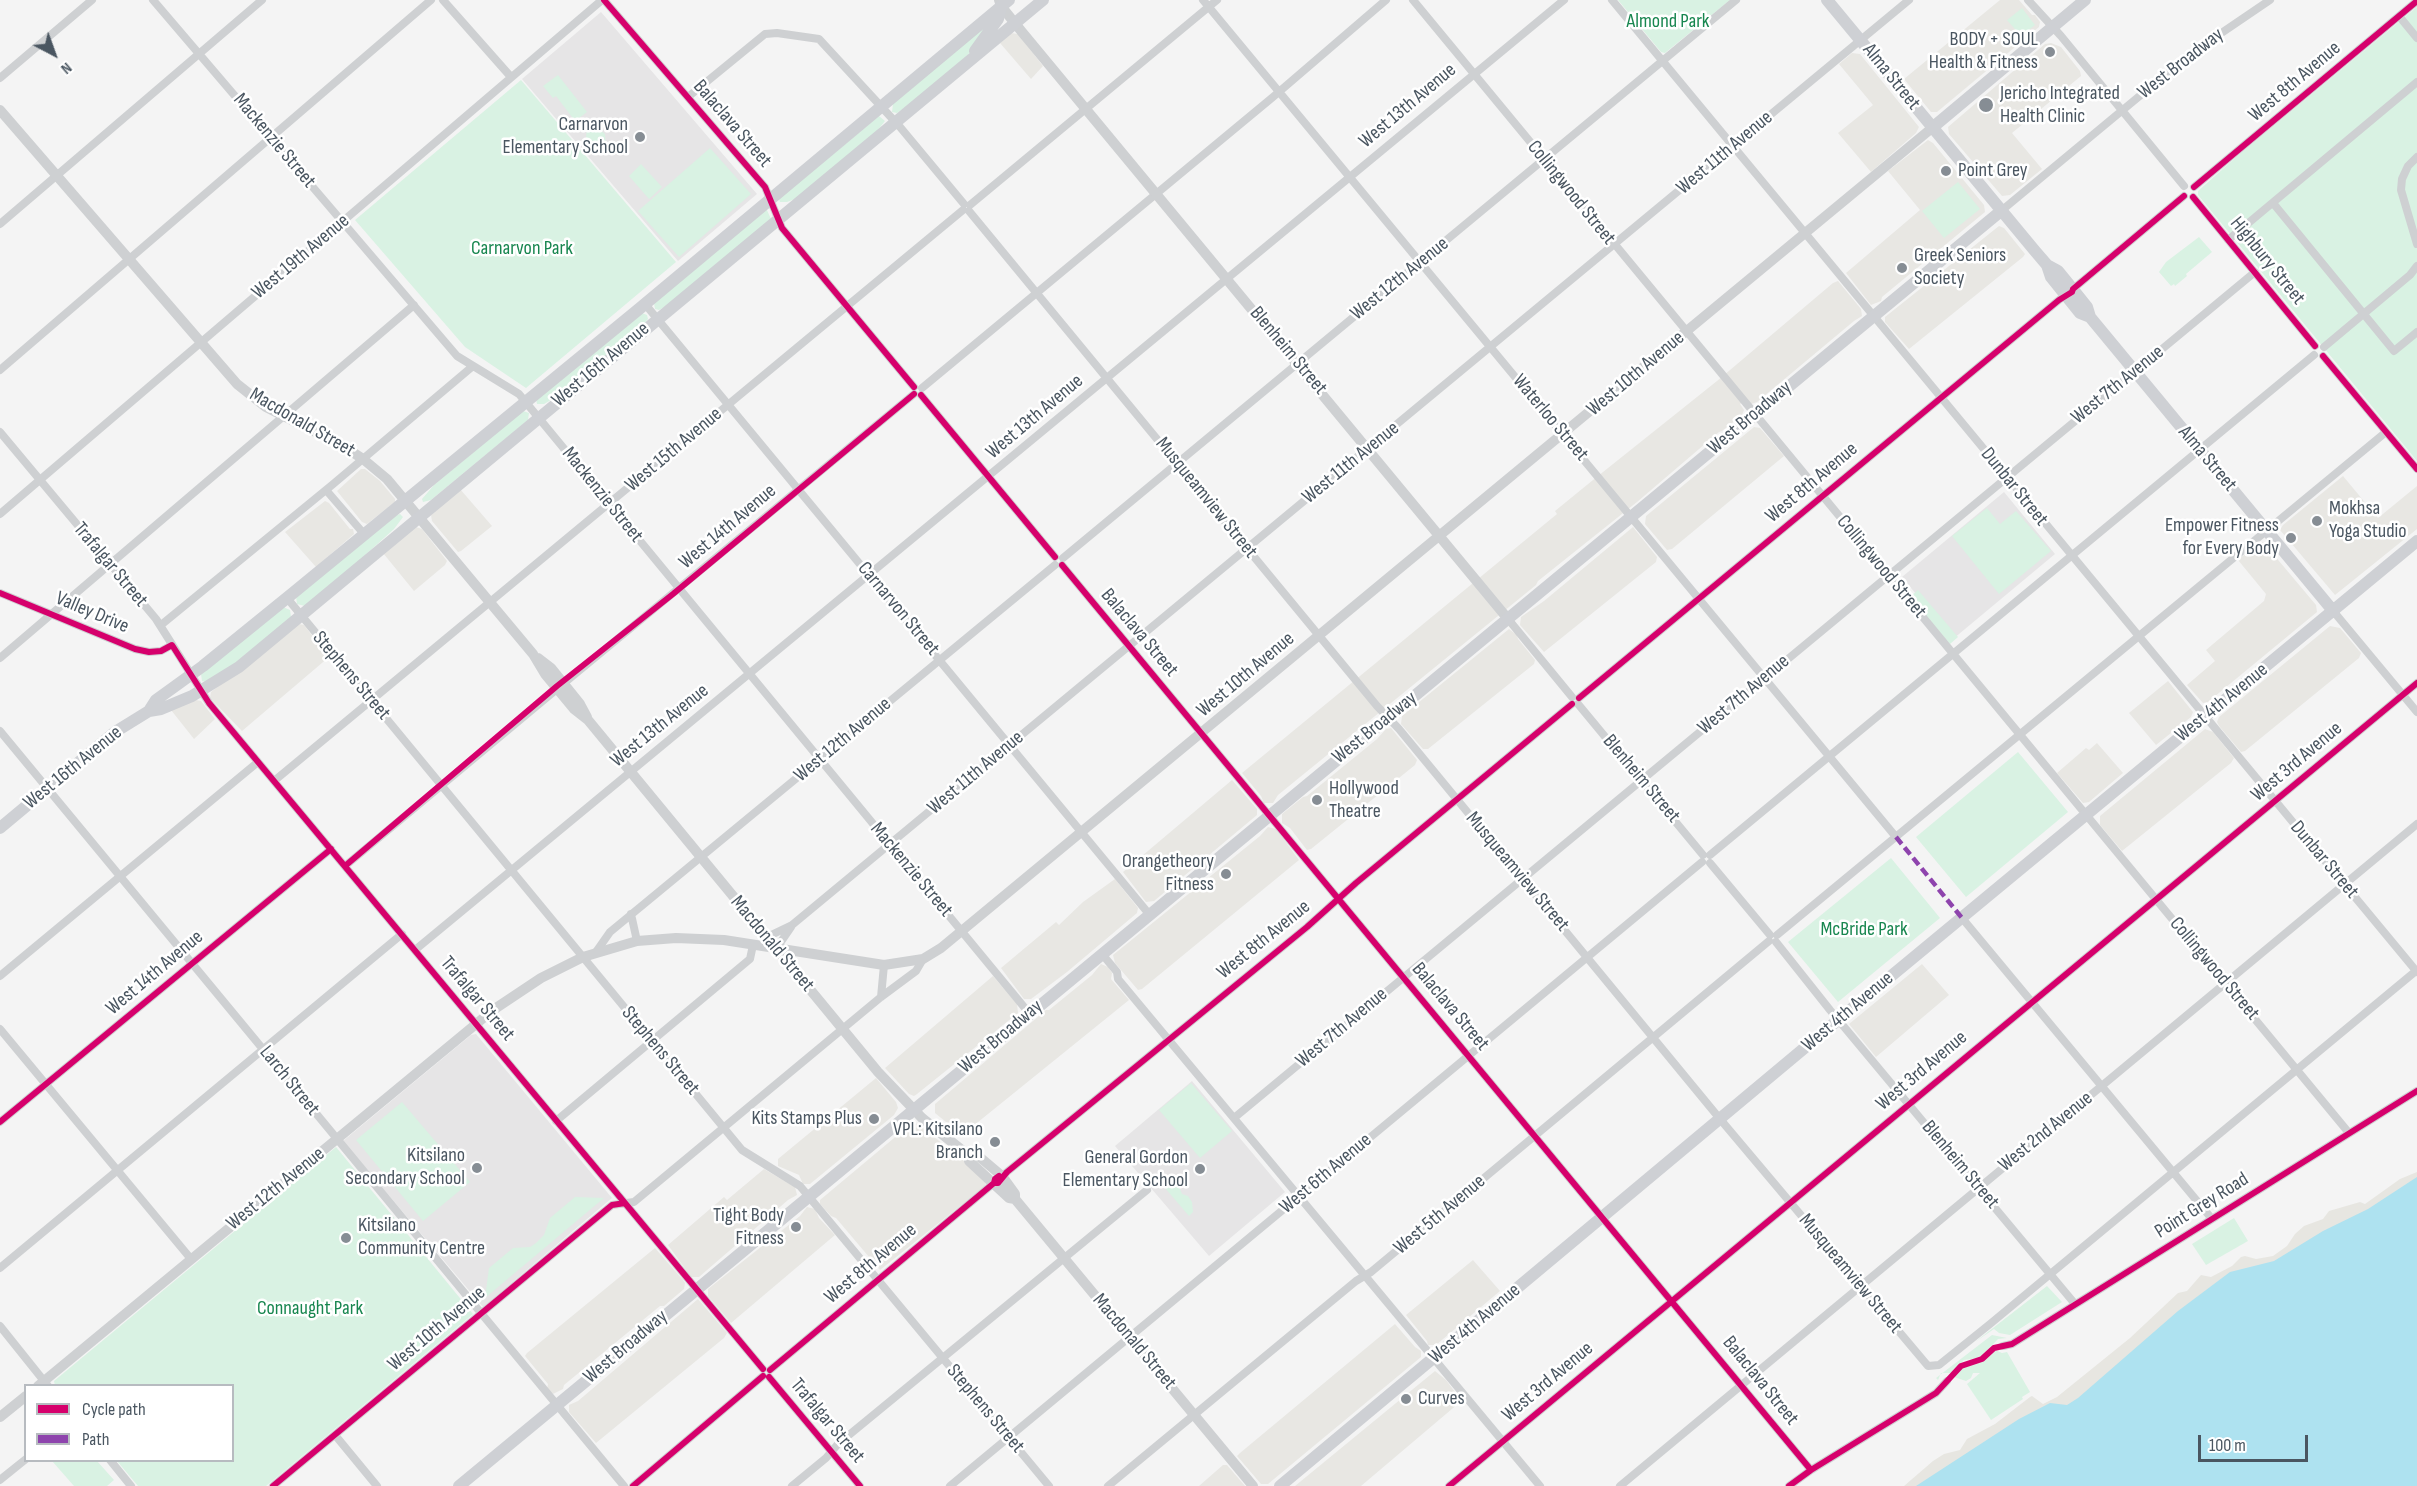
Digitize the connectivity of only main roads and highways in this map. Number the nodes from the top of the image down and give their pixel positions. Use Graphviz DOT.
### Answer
graph roads {
  1 [pos="1043,0"];
  2 [pos="1827,0"];
  3 [pos="2085,0"];
  4 [pos="1000,2"];
  5 [pos="968,63"];
  6 [pos="1932,128"];
  7 [pos="2001,211"];
  8 [pos="2417,541"];
  9 [pos="2334,612"];
  10 [pos="149,711"];
  11 [pos="0,828"];
  12 [pos="459,1486"];
  13 [pos="1280,1486"];
  1 -- 5 [label="main road, West 16th Avenue"];
  2 -- 6 [label="main road, Alma Street"];
  3 -- 6 [label="main road, West 10th Avenue"];
  4 -- 5 [label="main road"];
  4 -- 10 [label="main road, West 16th Avenue"];
  5 -- 10 [label="main road, West 16th Avenue"];
  6 -- 7 [label="main road, Alma Street"];
  7 -- 9 [label="main road, Alma Street"];
  7 -- 12 [label="main road, West Broadway"];
  8 -- 9 [label="main road, West 4th Avenue"];
  9 -- 13 [label="main road, West 4th Avenue"];
  10 -- 11 [label="main road, West 16th Avenue"];
}
